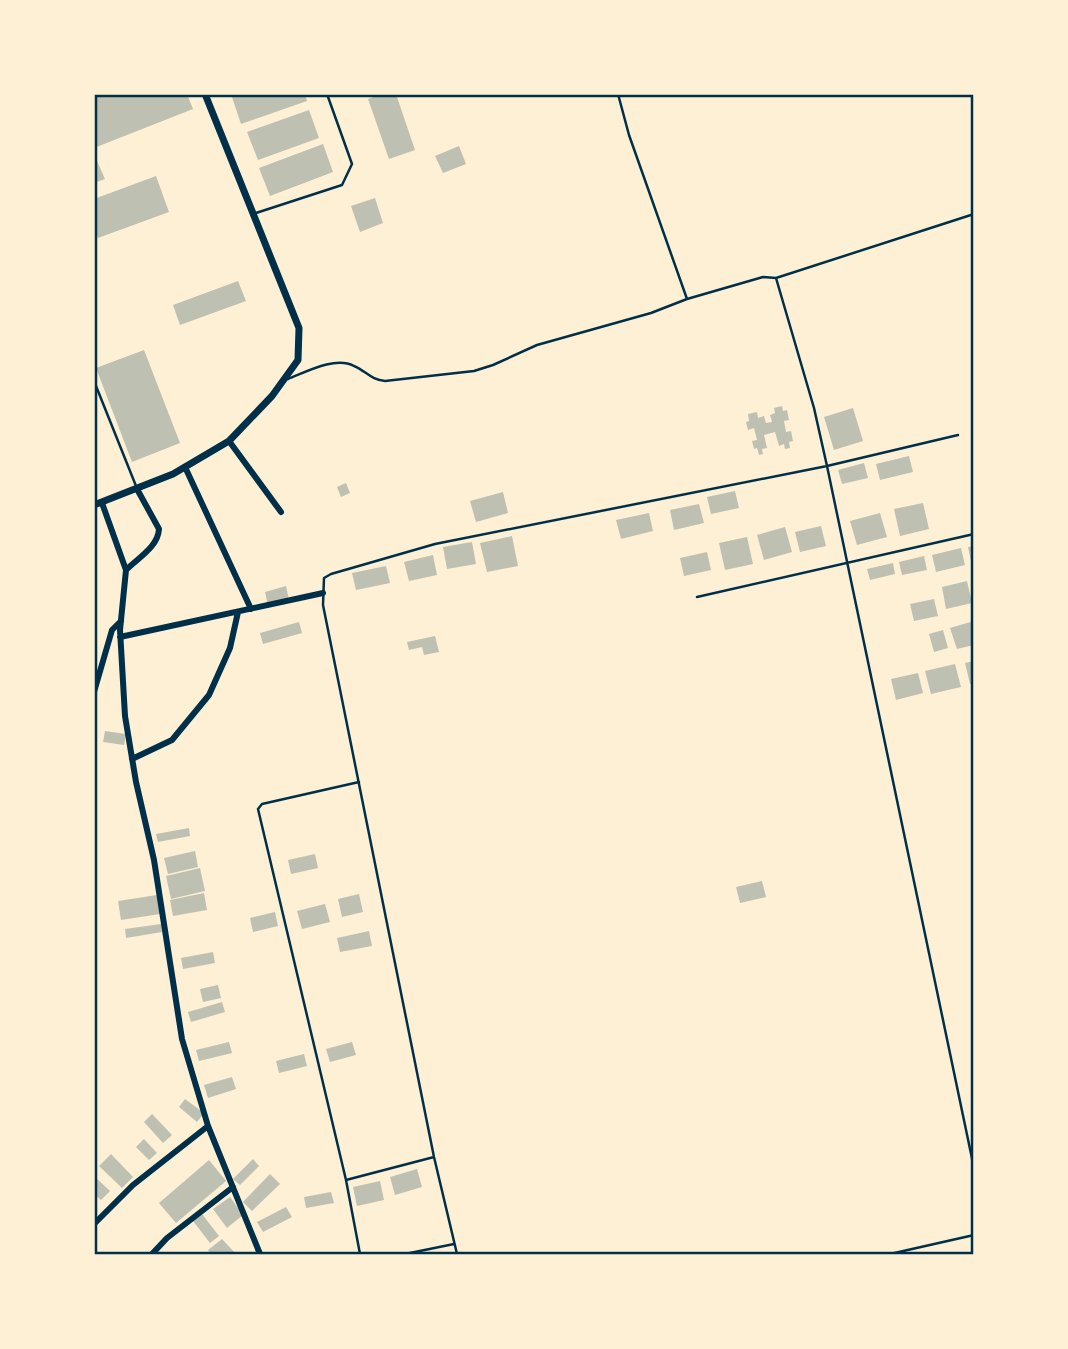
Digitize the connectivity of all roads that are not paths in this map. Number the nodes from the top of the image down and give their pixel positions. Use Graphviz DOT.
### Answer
graph roads {
  1 [pos="205,94"];
  2 [pos="327,94"];
  3 [pos="618,94"];
  4 [pos="253,214"];
  5 [pos="974,215"];
  6 [pos="776,278"];
  7 [pos="687,299"];
  8 [pos="284,380"];
  9 [pos="94,381"];
  10 [pos="958,435"];
  11 [pos="229,441"];
  12 [pos="827,466"];
  13 [pos="185,467"];
  14 [pos="137,489"];
  15 [pos="98,504"];
  16 [pos="281,512"];
  17 [pos="974,534"];
  18 [pos="846,562"];
  19 [pos="126,570"];
  20 [pos="323,593"];
  21 [pos="697,597"];
  22 [pos="251,609"];
  23 [pos="238,612"];
  24 [pos="121,621"];
  25 [pos="120,637"];
  26 [pos="94,692"];
  27 [pos="132,759"];
  28 [pos="359,782"];
  29 [pos="208,1126"];
  30 [pos="434,1157"];
  31 [pos="974,1168"];
  32 [pos="346,1180"];
  33 [pos="233,1187"];
  34 [pos="94,1224"];
  35 [pos="974,1235"];
  36 [pos="454,1244"];
  37 [pos="152,1255"];
  38 [pos="260,1255"];
  39 [pos="359,1255"];
  40 [pos="405,1255"];
  41 [pos="457,1255"];
  42 [pos="890,1255"];
  1 -- 4 [label="street"];
  2 -- 4 [label="lane"];
  3 -- 7 [label="lane"];
  4 -- 8 [label="street"];
  5 -- 6 [label="lane"];
  6 -- 7 [label="lane"];
  6 -- 12 [label="lane"];
  7 -- 8 [label="lane"];
  8 -- 11 [label="street"];
  9 -- 14 [label="lane"];
  10 -- 12 [label="lane"];
  11 -- 13 [label="street"];
  11 -- 16 [label="street"];
  12 -- 18 [label="lane"];
  12 -- 20 [label="lane"];
  13 -- 14 [label="street"];
  13 -- 22 [label="street"];
  14 -- 15 [label="street"];
  14 -- 19 [label="street"];
  15 -- 19 [label="street"];
  17 -- 18 [label="lane"];
  18 -- 21 [label="lane"];
  18 -- 31 [label="lane"];
  19 -- 24 [label="street"];
  20 -- 22 [label="street"];
  20 -- 28 [label="lane"];
  22 -- 23 [label="street"];
  23 -- 25 [label="street"];
  23 -- 27 [label="street"];
  24 -- 25 [label="street"];
  24 -- 26 [label="street"];
  25 -- 27 [label="street"];
  27 -- 29 [label="street"];
  28 -- 30 [label="lane"];
  28 -- 32 [label="lane"];
  29 -- 33 [label="street"];
  29 -- 34 [label="street"];
  30 -- 32 [label="lane"];
  30 -- 36 [label="lane"];
  32 -- 39 [label="lane"];
  33 -- 37 [label="street"];
  33 -- 38 [label="street"];
  35 -- 42 [label="lane"];
  36 -- 40 [label="lane"];
  36 -- 41 [label="lane"];
}
